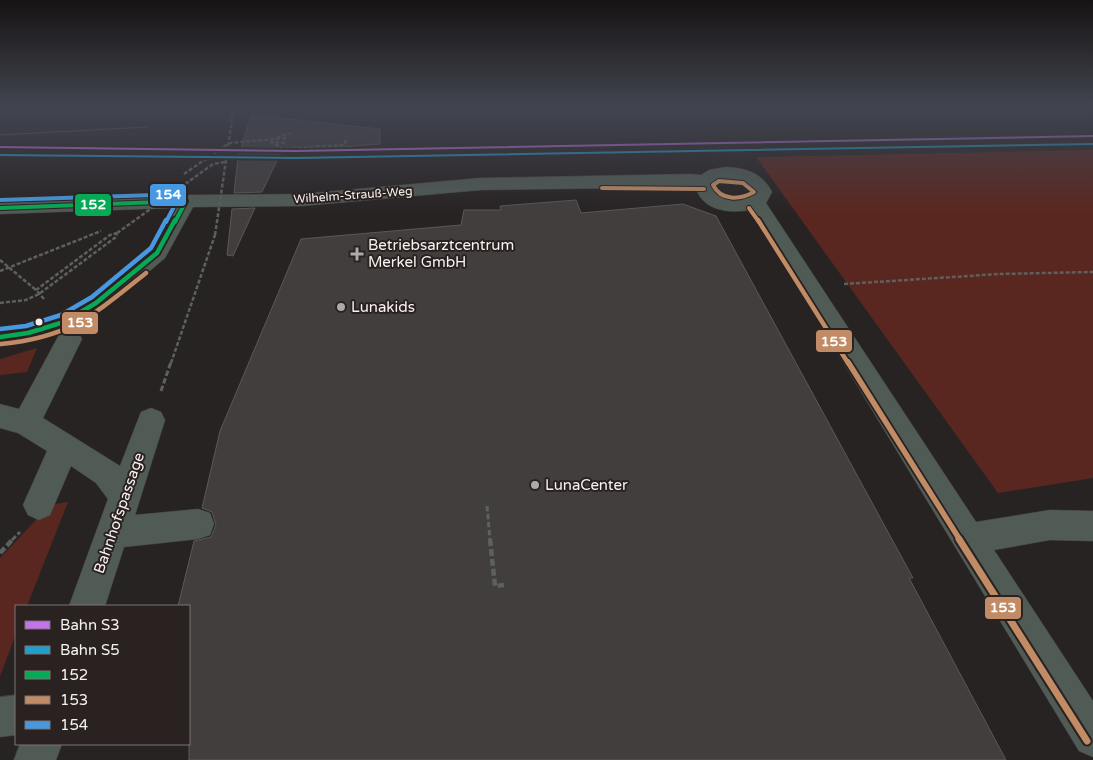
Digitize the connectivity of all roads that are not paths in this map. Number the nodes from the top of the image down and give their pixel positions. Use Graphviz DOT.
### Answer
graph roads {
  1 [pos="705,182"];
  2 [pos="186,201"];
  3 [pos="754,203"];
  4 [pos="0,208"];
  5 [pos="0,337"];
  6 [pos="68,339"];
  7 [pos="13,420"];
  8 [pos="151,420"];
  9 [pos="64,446"];
  10 [pos="125,497"];
  11 [pos="39,505"];
  12 [pos="198,524"];
  13 [pos="1093,526"];
  14 [pos="112,533"];
  15 [pos="968,539"];
  16 [pos="87,605"];
  17 [pos="15,715"];
  18 [pos="0,718"];
  19 [pos="1093,737"];
  20 [pos="40,745"];
  21 [pos="35,760"];
  1 -- 2 [label="street, Wilhelm-Strauß-Weg"];
  1 -- 3 [label="street"];
  1 -- 3 [label="street, Wilhelm-Strauß-Weg"];
  2 -- 4 [label="street, Wilhelm-Strauß-Weg"];
  2 -- 5 [label="street"];
  3 -- 15 [label="street"];
  6 -- 7 [label="street"];
  7 -- 9 [label="street"];
  8 -- 10 [label="street, Bahnhofspassage"];
  9 -- 10 [label="street"];
  9 -- 11 [label="street"];
  10 -- 14 [label="street, Bahnhofspassage"];
  12 -- 14 [label="street"];
  13 -- 15 [label="street"];
  14 -- 16 [label="street, Bahnhofspassage"];
  15 -- 19 [label="street"];
  17 -- 18 [label="street"];
  20 -- 21 [label="street"];
}
